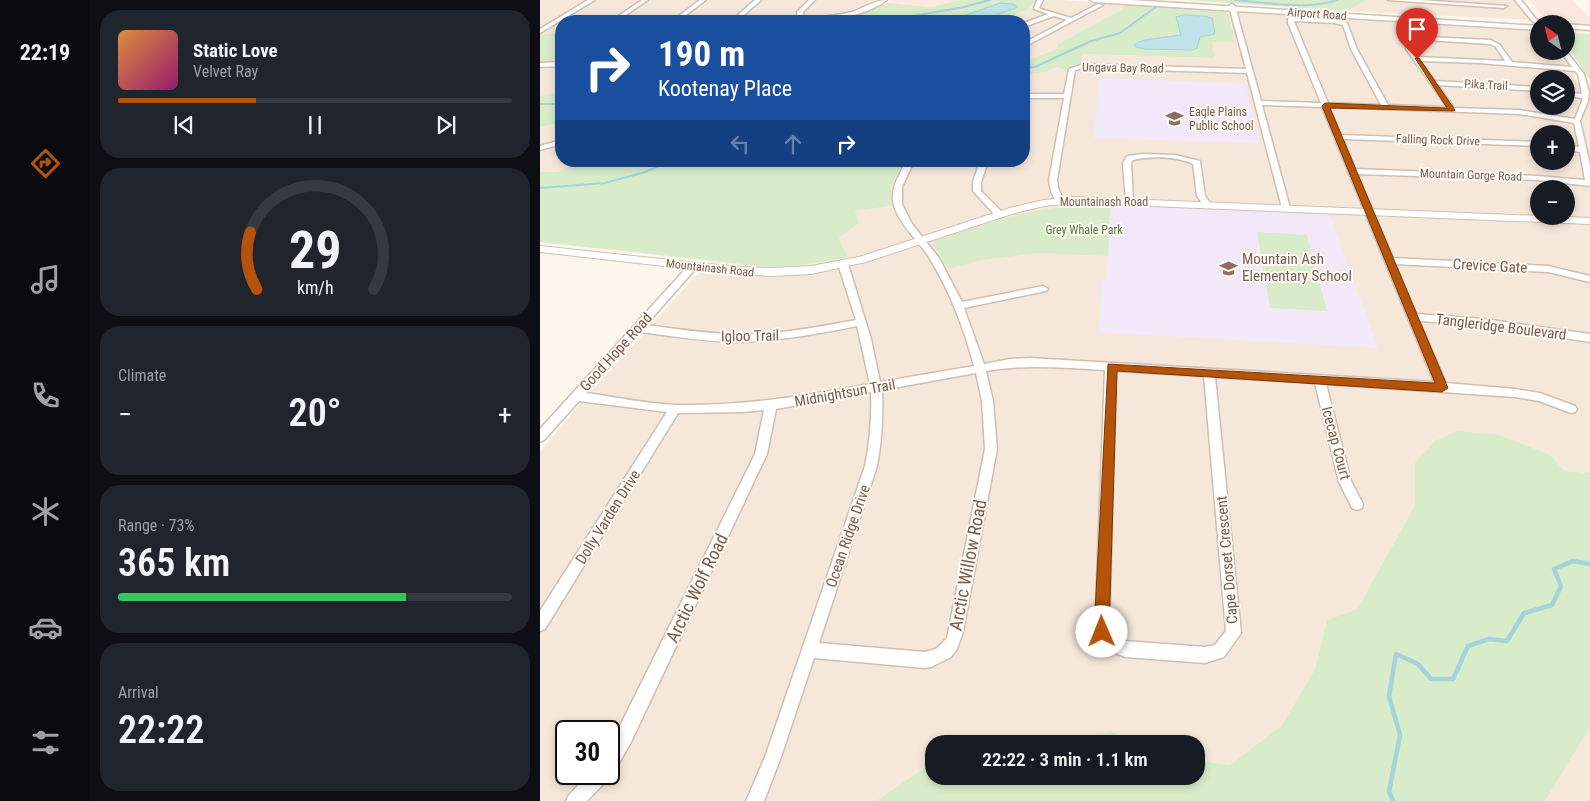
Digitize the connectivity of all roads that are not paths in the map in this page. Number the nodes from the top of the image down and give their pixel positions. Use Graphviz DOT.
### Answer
graph roads {
  1 [pos="592,0"];
  2 [pos="645,0"];
  3 [pos="703,0"];
  4 [pos="758,0"];
  5 [pos="812,0"];
  6 [pos="884,0"];
  7 [pos="1040,0"];
  8 [pos="1143,0"];
  9 [pos="1391,0"];
  10 [pos="1518,0"];
  11 [pos="1526,0"];
  12 [pos="1097,2"];
  13 [pos="1450,2"];
  14 [pos="1504,6"];
  15 [pos="1232,7"];
  16 [pos="1054,14"];
  17 [pos="568,15"];
  18 [pos="623,15"];
  19 [pos="683,15"];
  20 [pos="741,15"];
  21 [pos="801,15"];
  22 [pos="838,15"];
  23 [pos="1530,15"];
  24 [pos="1537,15"];
  25 [pos="1073,20"];
  26 [pos="555,23"];
  27 [pos="1530,24"];
  28 [pos="1575,29"];
  29 [pos="1032,30"];
  30 [pos="1590,30"];
  31 [pos="540,32"];
  32 [pos="1417,59"];
  33 [pos="1570,60"];
  34 [pos="555,61"];
  35 [pos="550,64"];
  36 [pos="555,64"];
  37 [pos="1510,64"];
  38 [pos="540,65"];
  39 [pos="1577,69"];
  40 [pos="1249,71"];
  41 [pos="1433,83"];
  42 [pos="1530,89"];
  43 [pos="1575,95"];
  44 [pos="1030,96"];
  45 [pos="1067,96"];
  46 [pos="1586,97"];
  47 [pos="1258,103"];
  48 [pos="1325,106"];
  49 [pos="1386,108"];
  50 [pos="1452,110"];
  51 [pos="1577,121"];
  52 [pos="1338,136"];
  53 [pos="555,144"];
  54 [pos="1530,144"];
  55 [pos="540,148"];
  56 [pos="1575,149"];
  57 [pos="1583,150"];
  58 [pos="907,167"];
  59 [pos="982,167"];
  60 [pos="1352,171"];
  61 [pos="1590,183"];
  62 [pos="1060,201"];
  63 [pos="1129,201"];
  64 [pos="1207,204"];
  65 [pos="1286,208"];
  66 [pos="1369,211"];
  67 [pos="999,214"];
  68 [pos="1590,221"];
  69 [pos="920,240"];
  70 [pos="540,249"];
  71 [pos="1389,261"];
  72 [pos="843,264"];
  73 [pos="693,266"];
  74 [pos="1590,279"];
  75 [pos="1043,289"];
  76 [pos="958,306"];
  77 [pos="1413,317"];
  78 [pos="861,322"];
  79 [pos="638,328"];
  80 [pos="1590,338"];
  81 [pos="1112,367"];
  82 [pos="979,368"];
  83 [pos="1210,373"];
  84 [pos="1320,380"];
  85 [pos="876,387"];
  86 [pos="1442,388"];
  87 [pos="577,396"];
  88 [pos="772,406"];
  89 [pos="676,409"];
  90 [pos="1571,409"];
  91 [pos="540,437"];
  92 [pos="1357,504"];
  93 [pos="540,624"];
  94 [pos="810,650"];
  95 [pos="620,745"];
  96 [pos="590,785"];
  97 [pos="575,801"];
  98 [pos="755,801"];
  1 -- 17 [label="street"];
  2 -- 18 [label="street"];
  3 -- 19 [label="street"];
  4 -- 20 [label="street"];
  5 -- 21 [label="street"];
  6 -- 22 [label="street"];
  7 -- 16 [label="street"];
  8 -- 15 [label="main road, Airport Road"];
  9 -- 13 [label="street"];
  10 -- 23 [label="street"];
  11 -- 24 [label="street"];
  12 -- 15 [label="main road, Airport Road"];
  12 -- 25 [label="street"];
  13 -- 14 [label="street"];
  15 -- 27 [label="main road, Airport Road"];
  15 -- 40 [label="street"];
  16 -- 25 [label="street"];
  16 -- 29 [label="street"];
  25 -- 29 [label="street"];
  26 -- 31 [label="street"];
  28 -- 30 [label="main road"];
  32 -- 37 [label="street"];
  32 -- 37 [label="street"];
  32 -- 41 [label="street"];
  33 -- 39 [label="street"];
  34 -- 35 [label="street"];
  35 -- 36 [label="street"];
  35 -- 38 [label="street"];
  37 -- 39 [label="street"];
  39 -- 46 [label="street"];
  40 -- 45 [label="street, Ungava Bay Road"];
  40 -- 47 [label="street"];
  41 -- 42 [label="street, Pika Trail"];
  41 -- 50 [label="street"];
  43 -- 46 [label="street"];
  44 -- 45 [label="street"];
  45 -- 62 [label="street, Ungava Bay Road"];
  46 -- 51 [label="street"];
  47 -- 48 [label="street"];
  47 -- 65 [label="street"];
  48 -- 49 [label="street"];
  48 -- 49 [label="street"];
  48 -- 52 [label="street"];
  49 -- 50 [label="street"];
  50 -- 51 [label="street"];
  51 -- 57 [label="street"];
  52 -- 54 [label="street, Falling Rock Drive"];
  52 -- 60 [label="street"];
  53 -- 55 [label="street"];
  56 -- 57 [label="street"];
  57 -- 61 [label="street"];
  58 -- 69 [label="street, Arctic Willow Road"];
  59 -- 67 [label="street"];
  60 -- 61 [label="street, Mountain Gorge Road"];
  60 -- 66 [label="street"];
  62 -- 63 [label="street, Mountainash Road"];
  62 -- 67 [label="street, Mountainash Road"];
  63 -- 64 [label="street, Mountainash Road"];
  63 -- 64 [label="street"];
  64 -- 65 [label="street, Mountainash Road"];
  65 -- 66 [label="street, Mountainash Road"];
  66 -- 68 [label="street, Mountainash Road"];
  66 -- 71 [label="street"];
  67 -- 69 [label="street, Mountainash Road"];
  69 -- 72 [label="street, Mountainash Road"];
  69 -- 76 [label="street, Arctic Willow Road"];
  70 -- 73 [label="street, Mountainash Road"];
  71 -- 74 [label="street, Crevice Gate"];
  71 -- 77 [label="street"];
  72 -- 73 [label="street, Mountainash Road"];
  72 -- 78 [label="street, Ocean Ridge Drive"];
  73 -- 79 [label="street, Good Hope Road"];
  75 -- 76 [label="street"];
  76 -- 82 [label="street, Arctic Willow Road"];
  77 -- 80 [label="street, Tangleridge Boulevard"];
  77 -- 86 [label="street"];
  78 -- 79 [label="street, Igloo Trail"];
  78 -- 85 [label="street, Ocean Ridge Drive"];
  79 -- 87 [label="street, Good Hope Road"];
  81 -- 82 [label="street, Midnightsun Trail"];
  81 -- 83 [label="street, Midnightsun Trail"];
  81 -- 83 [label="street, Cape Dorset Crescent"];
  82 -- 85 [label="street, Midnightsun Trail"];
  82 -- 94 [label="street, Arctic Willow Road"];
  83 -- 84 [label="street, Midnightsun Trail"];
  84 -- 86 [label="street, Midnightsun Trail"];
  84 -- 92 [label="street, Icecap Court"];
  85 -- 88 [label="street, Midnightsun Trail"];
  85 -- 94 [label="street, Ocean Ridge Drive"];
  86 -- 90 [label="street, Midnightsun Trail"];
  87 -- 89 [label="street, Midnightsun Trail"];
  87 -- 91 [label="street, Good Hope Road"];
  88 -- 89 [label="street, Midnightsun Trail"];
  88 -- 95 [label="street, Arctic Wolf Road"];
  89 -- 93 [label="street, Dolly Varden Drive"];
  94 -- 98 [label="street, Ocean Ridge Drive"];
  96 -- 97 [label="street"];
}
